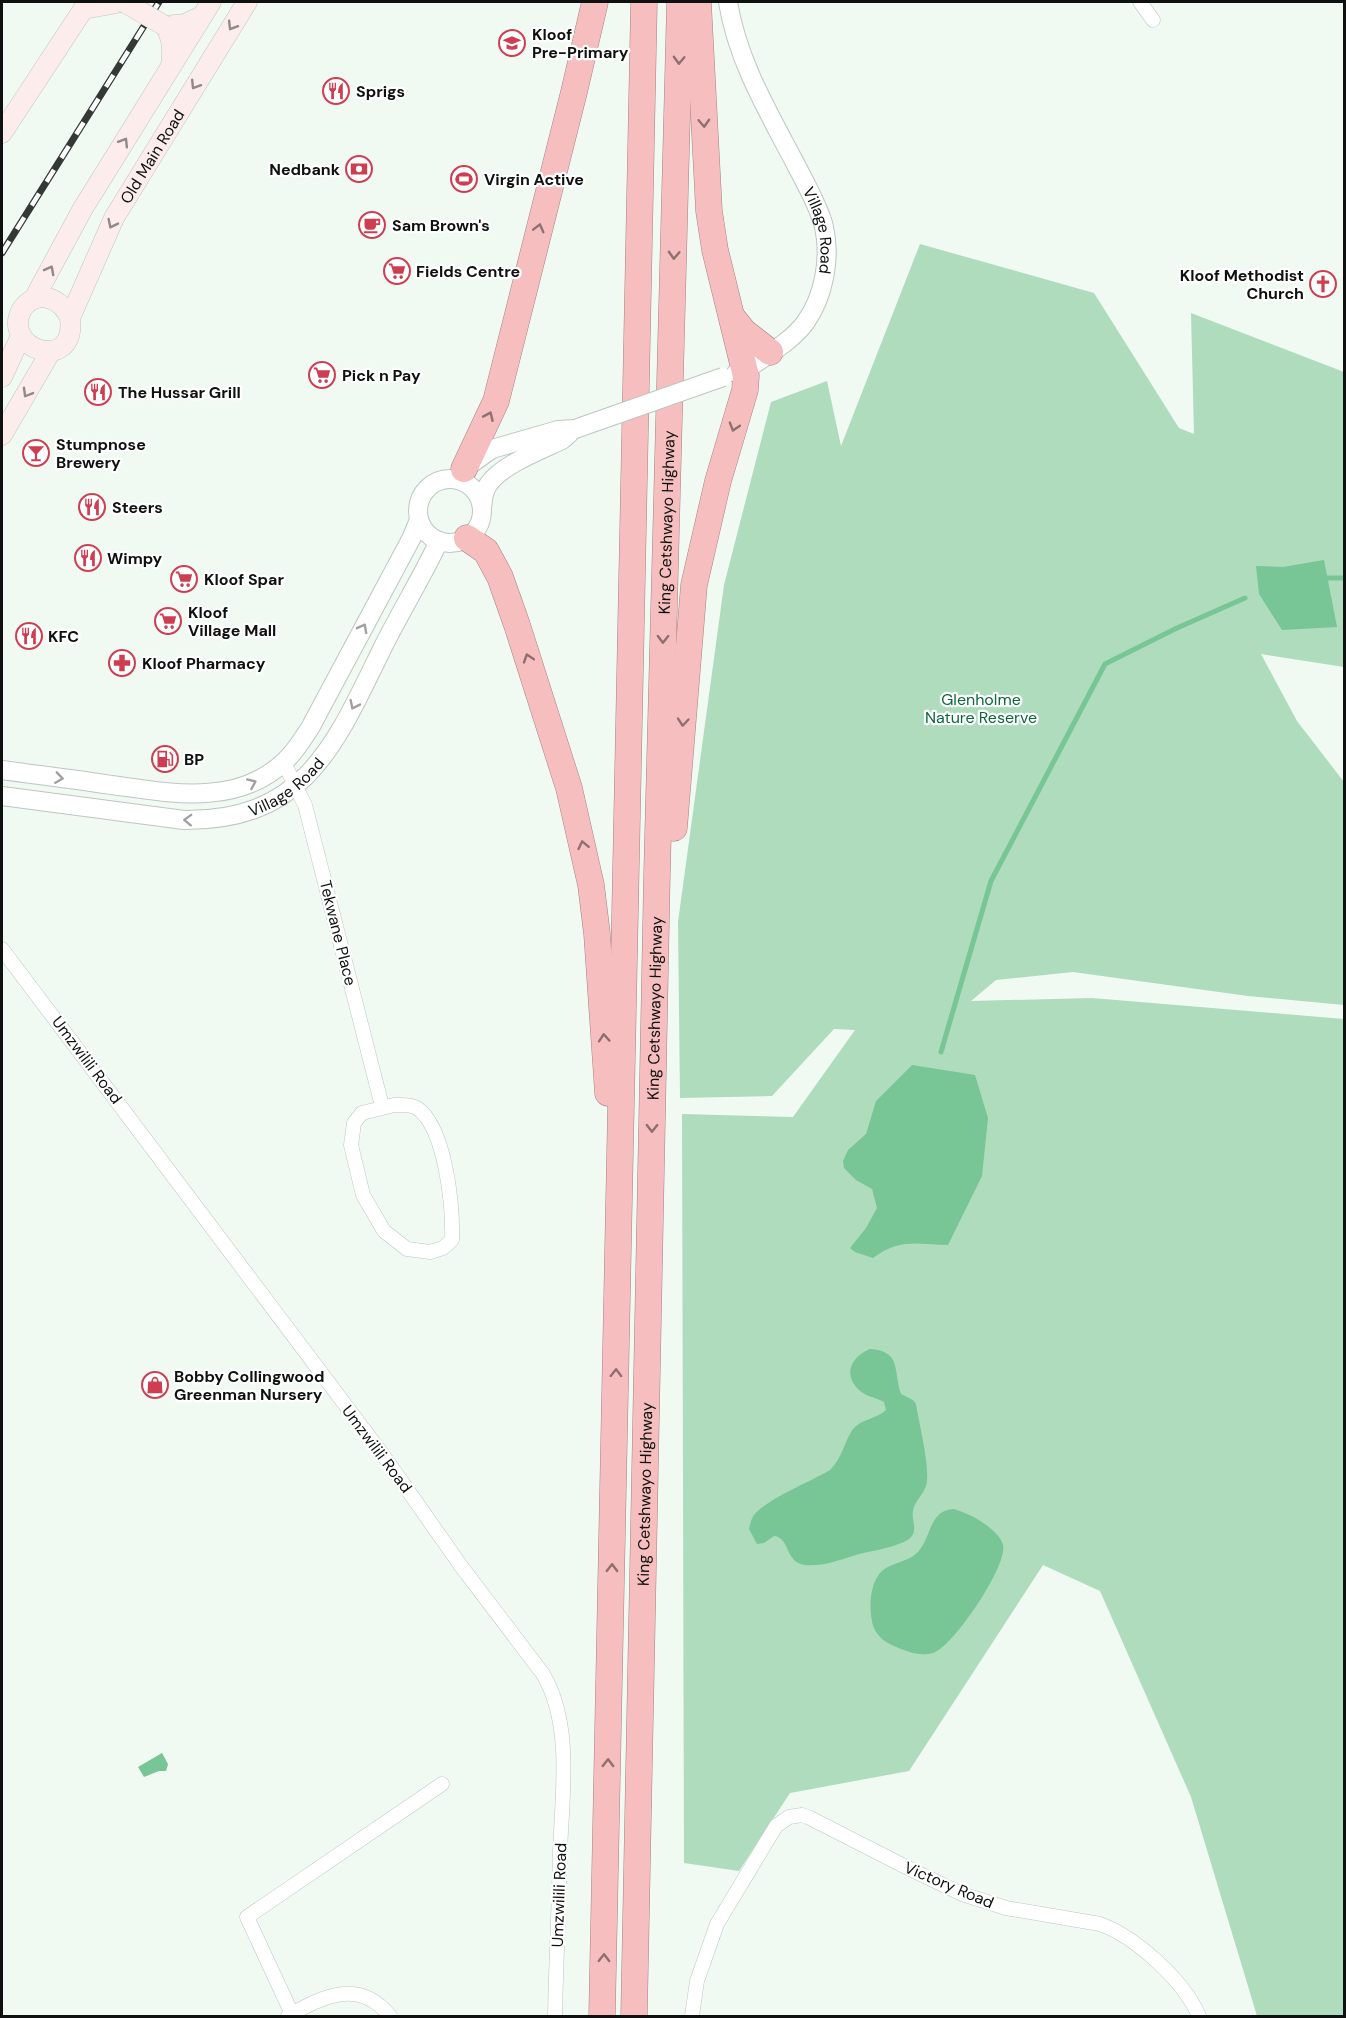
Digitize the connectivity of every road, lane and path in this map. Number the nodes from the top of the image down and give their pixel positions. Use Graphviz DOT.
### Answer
graph roads {
  1 [pos="123,2"];
  2 [pos="247,2"];
  3 [pos="595,2"];
  4 [pos="644,2"];
  5 [pos="680,2"];
  6 [pos="698,2"];
  7 [pos="728,2"];
  8 [pos="1140,2"];
  9 [pos="86,5"];
  10 [pos="207,9"];
  11 [pos="1153,20"];
  12 [pos="165,26"];
  13 [pos="171,66"];
  14 [pos="2,133"];
  15 [pos="34,299"];
  16 [pos="730,314"];
  17 [pos="70,318"];
  18 [pos="20,338"];
  19 [pos="51,351"];
  20 [pos="770,352"];
  21 [pos="734,374"];
  22 [pos="2,377"];
  23 [pos="574,429"];
  24 [pos="2,435"];
  25 [pos="460,474"];
  26 [pos="482,508"];
  27 [pos="419,520"];
  28 [pos="467,538"];
  29 [pos="439,541"];
  30 [pos="284,763"];
  31 [pos="2,770"];
  32 [pos="297,786"];
  33 [pos="2,796"];
  34 [pos="657,938"];
  35 [pos="2,948"];
  36 [pos="382,1106"];
  37 [pos="619,1264"];
  38 [pos="442,1784"];
  39 [pos="290,2015"];
  40 [pos="390,2016"];
  41 [pos="555,2016"];
  42 [pos="602,2016"];
  43 [pos="634,2016"];
  44 [pos="692,2016"];
  45 [pos="1199,2016"];
  1 -- 9 [label="main road"];
  1 -- 12 [label="main road, bridge"];
  2 -- 17 [label="main road, Old Main Road, one-way"];
  25 -- 3 [label="highway, one-way"];
  4 -- 37 [label="highway, King Cetshwayo Highway"];
  5 -- 34 [label="highway, King Cetshwayo Highway, one-way"];
  6 -- 16 [label="highway, one-way"];
  7 -- 20 [label="street, Village Road"];
  8 -- 11 [label="street"];
  9 -- 14 [label="main road"];
  10 -- 12 [label="main road"];
  10 -- 13 [label="main road, Old Main Road"];
  12 -- 13 [label="main road"];
  15 -- 13 [label="main road, Old Main Road, one-way"];
  15 -- 17 [label="main road"];
  15 -- 18 [label="main road"];
  16 -- 20 [label="highway"];
  16 -- 21 [label="highway"];
  17 -- 19 [label="main road"];
  18 -- 19 [label="main road"];
  18 -- 22 [label="main road"];
  19 -- 24 [label="main road, one-way"];
  20 -- 21 [label="street, Village Road"];
  21 -- 23 [label="street, Village Road, bridge"];
  21 -- 34 [label="highway, one-way"];
  23 -- 25 [label="street, Village Road"];
  23 -- 26 [label="street, Village Road"];
  25 -- 26 [label="street"];
  25 -- 27 [label="street"];
  26 -- 28 [label="street"];
  27 -- 29 [label="street"];
  30 -- 27 [label="street, Village Road, one-way"];
  28 -- 29 [label="street"];
  37 -- 28 [label="highway, one-way"];
  29 -- 32 [label="street, Village Road, one-way"];
  31 -- 30 [label="street, Village Road, one-way"];
  30 -- 32 [label="street, Tekwane Place"];
  32 -- 33 [label="street, Village Road, one-way"];
  32 -- 36 [label="street, Tekwane Place"];
  34 -- 43 [label="highway, King Cetshwayo Highway, one-way"];
  35 -- 41 [label="street, Umzwilili Road"];
  36 -- 36 [label="street"];
  42 -- 37 [label="highway, King Cetshwayo Highway, one-way"];
  38 -- 39 [label="street"];
  39 -- 40 [label="street"];
  44 -- 45 [label="street, Victory Road"];
}
